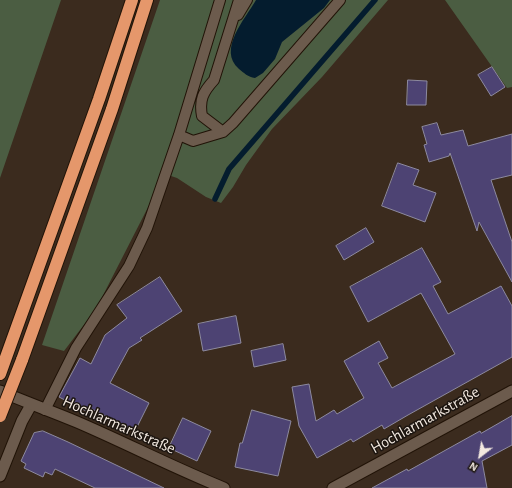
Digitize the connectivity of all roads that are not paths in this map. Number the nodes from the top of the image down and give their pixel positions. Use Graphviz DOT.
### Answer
graph roads {
  1 [pos="132,0"];
  2 [pos="148,0"];
  3 [pos="220,0"];
  4 [pos="239,0"];
  5 [pos="247,0"];
  6 [pos="340,0"];
  7 [pos="230,29"];
  8 [pos="222,132"];
  9 [pos="179,135"];
  10 [pos="0,374"];
  11 [pos="0,391"];
  12 [pos="512,391"];
  13 [pos="30,405"];
  14 [pos="45,410"];
  15 [pos="0,416"];
  16 [pos="0,476"];
  17 [pos="224,488"];
  18 [pos="333,488"];
  1 -- 10 [label="highway"];
  2 -- 15 [label="highway, bridge"];
  3 -- 9 [label="lane"];
  4 -- 7 [label="lane"];
  5 -- 7 [label="lane"];
  6 -- 8 [label="lane"];
  7 -- 8 [label="lane"];
  8 -- 9 [label="lane"];
  9 -- 14 [label="lane"];
  11 -- 13 [label="street, Hochlarmarkstraße"];
  12 -- 18 [label="street, Hochlarmarkstraße"];
  13 -- 14 [label="street, Hochlarmarkstraße"];
  13 -- 16 [label="street"];
  14 -- 17 [label="street, Hochlarmarkstraße"];
}
